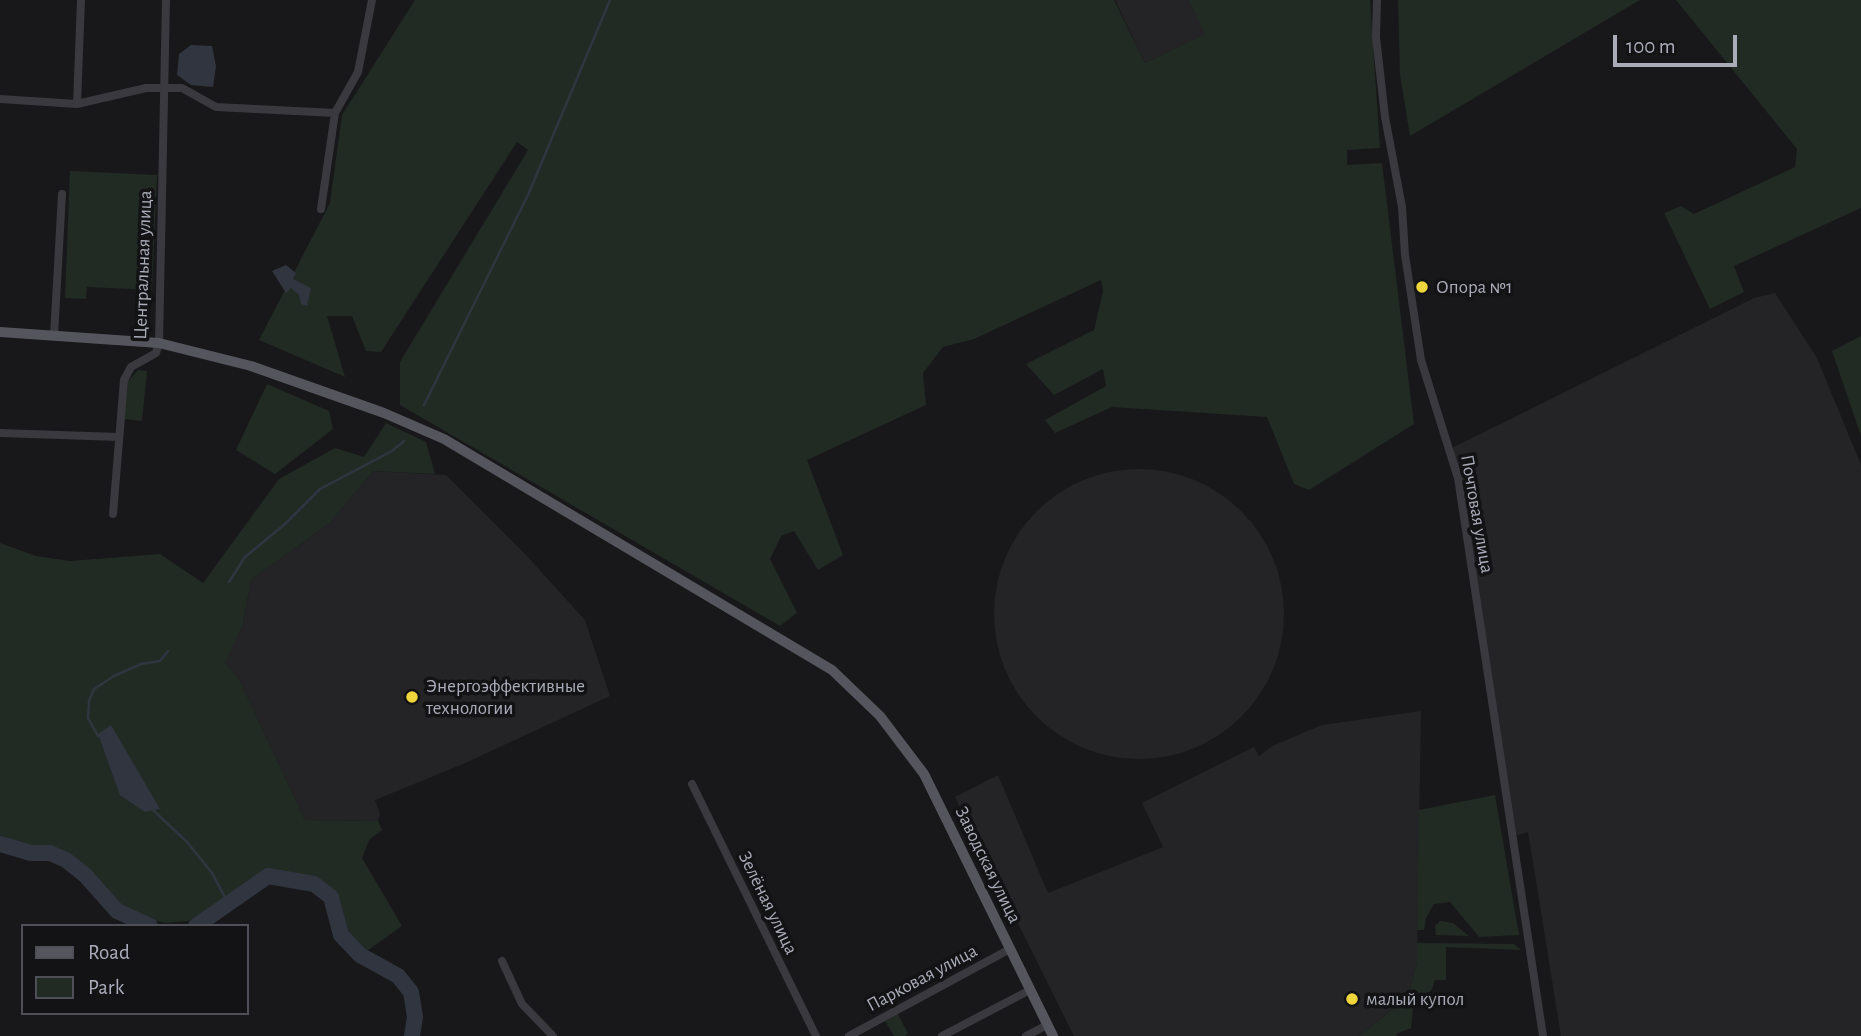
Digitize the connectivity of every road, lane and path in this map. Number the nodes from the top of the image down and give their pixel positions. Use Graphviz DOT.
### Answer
graph roads {
  1 [pos="81,0"];
  2 [pos="166,0"];
  3 [pos="372,0"];
  4 [pos="1377,0"];
  5 [pos="163,88"];
  6 [pos="0,99"];
  7 [pos="77,104"];
  8 [pos="335,113"];
  9 [pos="62,194"];
  10 [pos="321,209"];
  11 [pos="0,331"];
  12 [pos="54,336"];
  13 [pos="159,343"];
  14 [pos="0,433"];
  15 [pos="118,437"];
  16 [pos="113,514"];
  17 [pos="692,784"];
  18 [pos="1010,950"];
  19 [pos="502,961"];
  20 [pos="1030,990"];
  21 [pos="1047,1025"];
  22 [pos="553,1036"];
  23 [pos="816,1036"];
  24 [pos="849,1036"];
  25 [pos="942,1036"];
  26 [pos="1026,1036"];
  27 [pos="1053,1036"];
  28 [pos="1543,1036"];
  1 -- 7 [label="street"];
  2 -- 5 [label="street, Центральная улица"];
  3 -- 8 [label="street"];
  4 -- 28 [label="street, Почтовая улица"];
  5 -- 7 [label="street"];
  5 -- 8 [label="street"];
  5 -- 13 [label="street, Центральная улица"];
  6 -- 7 [label="street"];
  8 -- 10 [label="street"];
  9 -- 12 [label="street"];
  11 -- 12 [label="main road, Заводская улица"];
  12 -- 13 [label="main road, Заводская улица"];
  13 -- 15 [label="street, Центральная улица"];
  13 -- 18 [label="main road, Заводская улица"];
  14 -- 15 [label="street"];
  15 -- 16 [label="street, Центральная улица"];
  17 -- 23 [label="street, Зелёная улица"];
  18 -- 20 [label="main road, Заводская улица"];
  18 -- 24 [label="street, Парковая улица"];
  19 -- 22 [label="street"];
  20 -- 21 [label="main road, Заводская улица"];
  20 -- 25 [label="street"];
  21 -- 26 [label="street"];
  21 -- 27 [label="main road, Заводская улица"];
}
